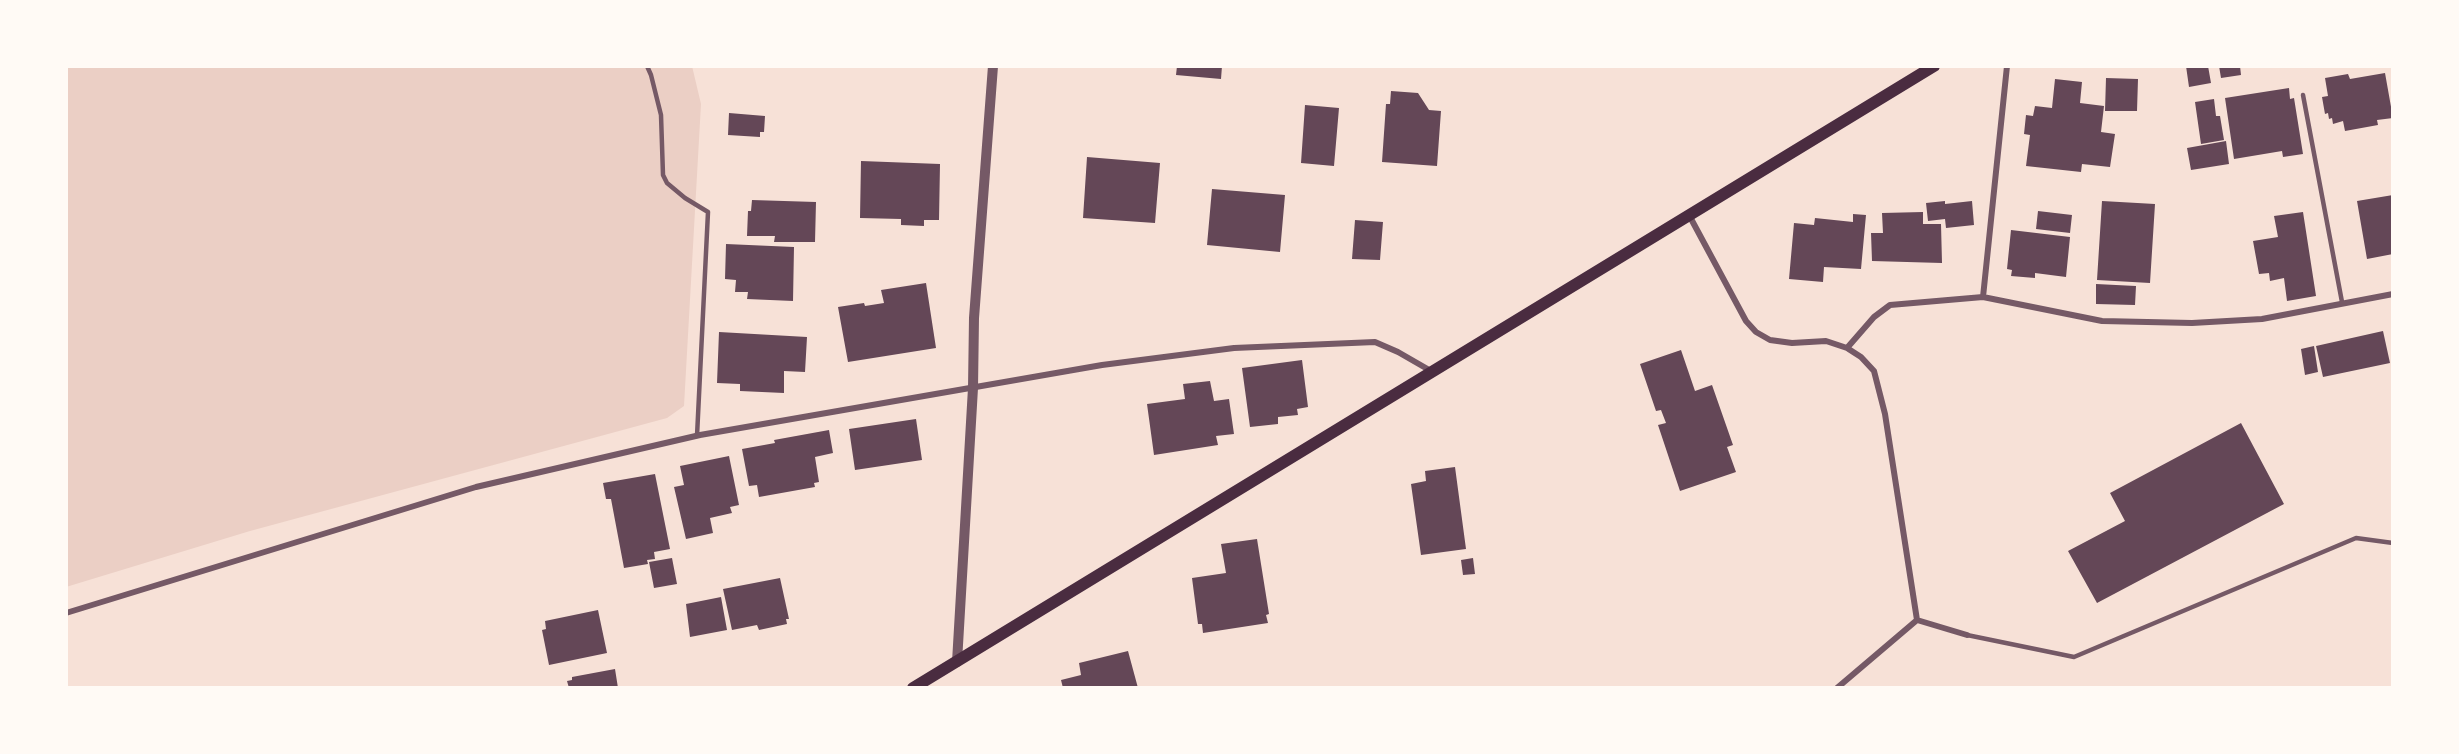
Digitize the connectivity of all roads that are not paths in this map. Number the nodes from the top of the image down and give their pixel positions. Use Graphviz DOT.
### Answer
graph roads {
  1 [pos="647,66"];
  2 [pos="993,66"];
  3 [pos="1934,66"];
  4 [pos="2007,66"];
  5 [pos="2303,95"];
  6 [pos="1689,215"];
  7 [pos="2393,294"];
  8 [pos="1983,297"];
  9 [pos="2342,303"];
  10 [pos="1847,348"];
  11 [pos="1431,371"];
  12 [pos="973,388"];
  13 [pos="697,436"];
  14 [pos="2393,543"];
  15 [pos="66,613"];
  16 [pos="1917,620"];
  17 [pos="1967,634"];
  18 [pos="957,662"];
  19 [pos="913,688"];
  20 [pos="1837,688"];
  1 -- 13 [label="lane"];
  2 -- 12 [label="street"];
  3 -- 6 [label="main road"];
  4 -- 8 [label="street"];
  5 -- 9 [label="lane"];
  6 -- 10 [label="street"];
  6 -- 11 [label="main road"];
  7 -- 9 [label="street"];
  8 -- 9 [label="street"];
  8 -- 10 [label="street"];
  10 -- 16 [label="street"];
  11 -- 12 [label="street"];
  11 -- 18 [label="main road"];
  12 -- 13 [label="street"];
  12 -- 18 [label="street"];
  13 -- 15 [label="street"];
  14 -- 17 [label="lane"];
  16 -- 17 [label="street"];
  16 -- 20 [label="street"];
  18 -- 19 [label="main road"];
}
